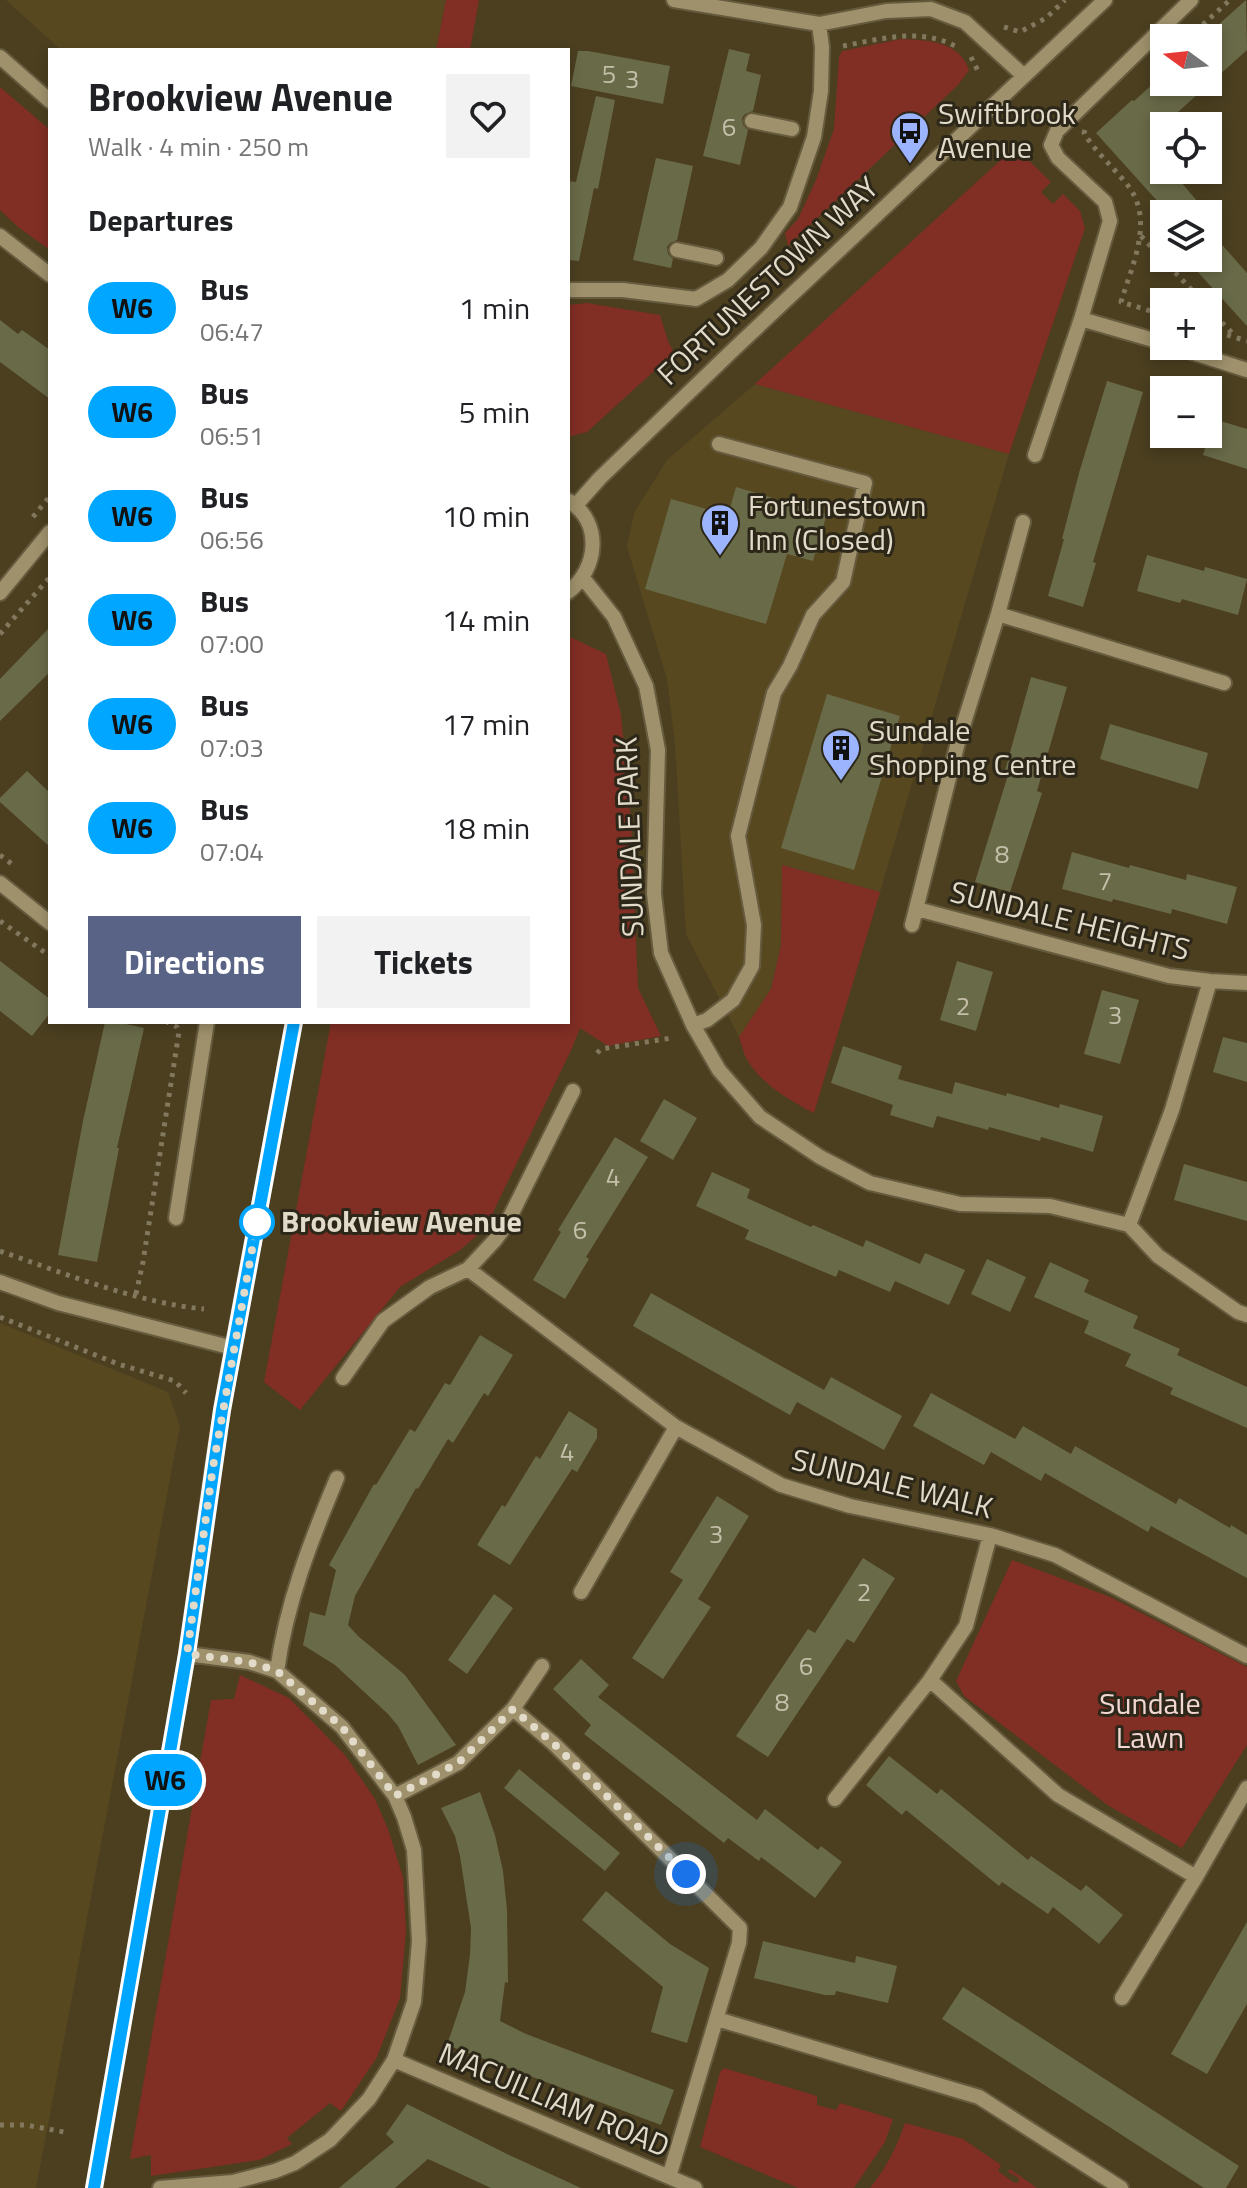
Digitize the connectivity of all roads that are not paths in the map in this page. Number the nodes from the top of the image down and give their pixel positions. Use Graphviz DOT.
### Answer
graph roads {
  1 [pos="1105,0"];
  2 [pos="1191,0"];
  3 [pos="678,1"];
  4 [pos="819,24"];
  5 [pos="0,57"];
  6 [pos="1024,76"];
  7 [pos="48,99"];
  8 [pos="752,121"];
  9 [pos="792,129"];
  10 [pos="0,236"];
  11 [pos="677,250"];
  12 [pos="716,258"];
  13 [pos="48,273"];
  14 [pos="570,290"];
  15 [pos="1081,319"];
  16 [pos="1150,339"];
  17 [pos="1216,360"];
  18 [pos="1247,370"];
  19 [pos="719,444"];
  20 [pos="1035,455"];
  21 [pos="572,503"];
  22 [pos="1023,522"];
  23 [pos="48,534"];
  24 [pos="583,578"];
  25 [pos="570,590"];
  26 [pos="0,593"];
  27 [pos="998,614"];
  28 [pos="1224,683"];
  29 [pos="0,883"];
  30 [pos="917,909"];
  31 [pos="48,921"];
  32 [pos="912,925"];
  33 [pos="1210,981"];
  34 [pos="1247,983"];
  35 [pos="207,1024"];
  36 [pos="294,1024"];
  37 [pos="693,1025"];
  38 [pos="573,1091"];
  39 [pos="176,1218"];
  40 [pos="1129,1225"];
  41 [pos="468,1269"];
  42 [pos="0,1282"];
  43 [pos="1247,1315"];
  44 [pos="233,1348"];
  45 [pos="343,1378"];
  46 [pos="676,1427"];
  47 [pos="337,1478"];
  48 [pos="990,1535"];
  49 [pos="581,1592"];
  50 [pos="187,1654"];
  51 [pos="1247,1656"];
  52 [pos="542,1666"];
  53 [pos="277,1671"];
  54 [pos="930,1680"];
  55 [pos="513,1709"];
  56 [pos="1247,1788"];
  57 [pos="395,1796"];
  58 [pos="835,1799"];
  59 [pos="1196,1877"];
  60 [pos="1122,1998"];
  61 [pos="717,2019"];
  62 [pos="394,2060"];
  63 [pos="669,2177"];
  64 [pos="234,2185"];
  65 [pos="96,2187"];
  66 [pos="160,2188"];
  67 [pos="695,2188"];
  68 [pos="1121,2188"];
  1 -- 6 [label="street, FORTUNESTOWN WAY"];
  2 -- 15 [label="street"];
  3 -- 4 [label="street"];
  4 -- 6 [label="street"];
  4 -- 14 [label="street"];
  5 -- 7 [label="street"];
  6 -- 21 [label="street, FORTUNESTOWN WAY"];
  8 -- 9 [label="street"];
  10 -- 13 [label="street"];
  11 -- 12 [label="street"];
  15 -- 16 [label="street"];
  15 -- 20 [label="street"];
  17 -- 18 [label="street"];
  19 -- 37 [label="street"];
  21 -- 24 [label="street"];
  22 -- 27 [label="street"];
  23 -- 26 [label="street"];
  24 -- 25 [label="street"];
  24 -- 37 [label="street, SUNDALE PARK"];
  27 -- 28 [label="street"];
  27 -- 30 [label="street"];
  29 -- 31 [label="street"];
  30 -- 32 [label="street"];
  30 -- 33 [label="street, SUNDALE HEIGHTS"];
  33 -- 34 [label="street, SUNDALE HEIGHTS"];
  33 -- 40 [label="street, SUNDALE HEIGHTS"];
  35 -- 39 [label="street"];
  36 -- 44 [label="street"];
  37 -- 40 [label="street, SUNDALE PARK"];
  38 -- 41 [label="street"];
  40 -- 43 [label="street"];
  41 -- 45 [label="street"];
  41 -- 46 [label="street, SUNDALE WALK"];
  42 -- 44 [label="street"];
  44 -- 50 [label="street"];
  46 -- 48 [label="street, SUNDALE WALK"];
  46 -- 49 [label="street"];
  47 -- 53 [label="street"];
  48 -- 51 [label="street, SUNDALE WALK"];
  48 -- 54 [label="street"];
  50 -- 53 [label="street"];
  50 -- 65 [label="street"];
  52 -- 55 [label="street"];
  53 -- 57 [label="street"];
  54 -- 58 [label="street"];
  54 -- 59 [label="street"];
  55 -- 57 [label="street"];
  55 -- 61 [label="street"];
  56 -- 59 [label="street"];
  57 -- 62 [label="street"];
  59 -- 60 [label="street"];
  61 -- 63 [label="street"];
  61 -- 68 [label="street"];
  62 -- 63 [label="street, MACUILLIAM ROAD"];
  62 -- 64 [label="street"];
  63 -- 67 [label="street, MACUILLIAM ROAD"];
  64 -- 66 [label="street"];
}
